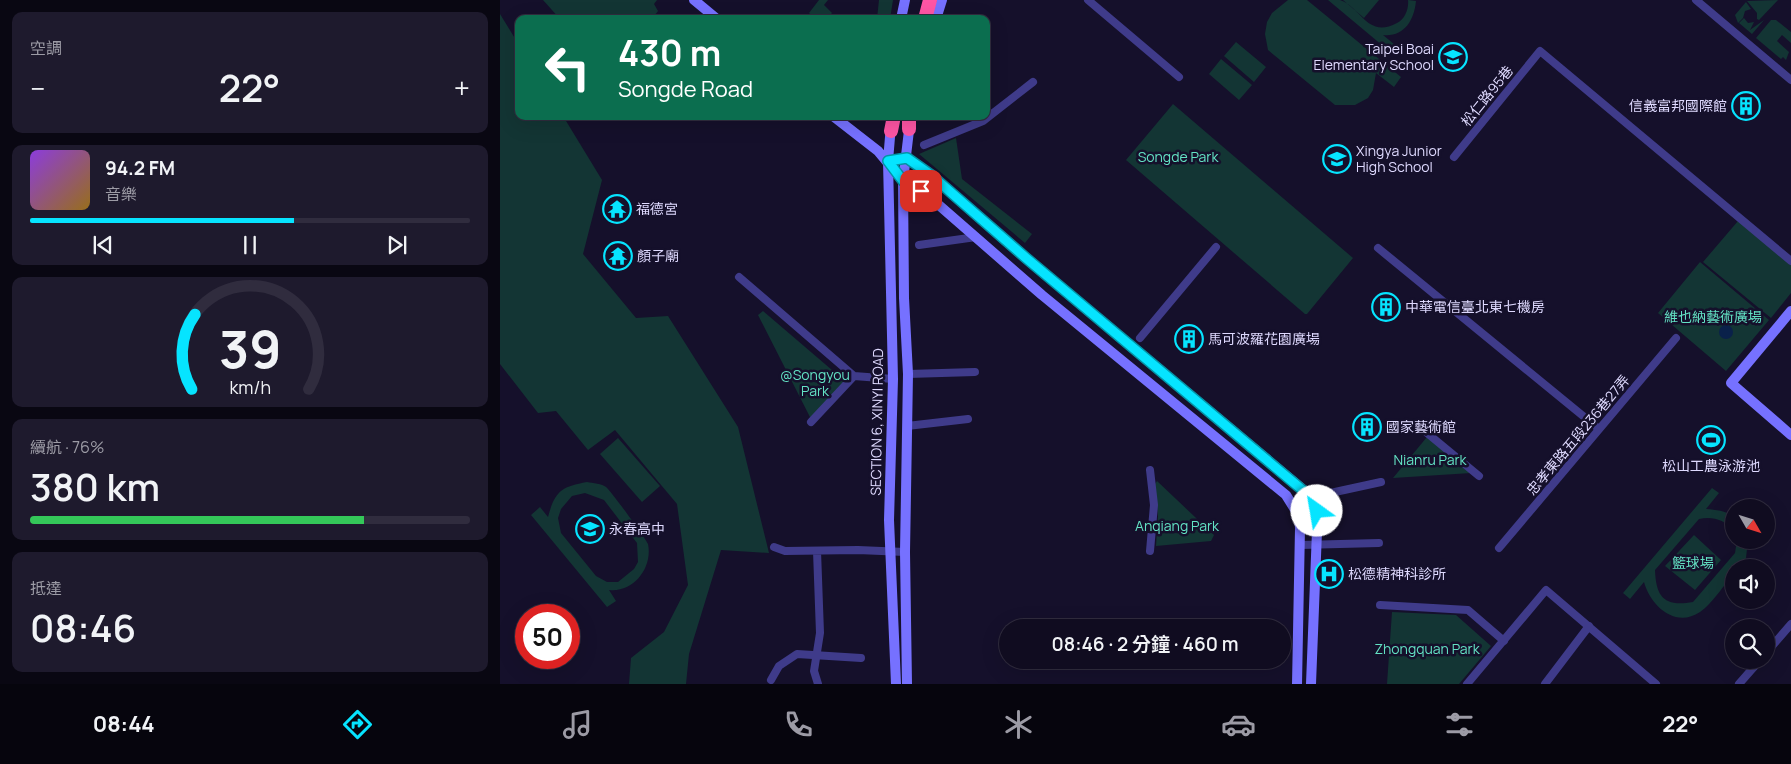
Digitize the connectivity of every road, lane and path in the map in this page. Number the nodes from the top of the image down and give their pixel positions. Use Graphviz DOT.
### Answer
graph roads {
  1 [pos="694,0"];
  2 [pos="905,0"];
  3 [pos="920,0"];
  4 [pos="930,0"];
  5 [pos="942,0"];
  6 [pos="1088,0"];
  7 [pos="1696,0"];
  8 [pos="712,15"];
  9 [pos="902,15"];
  10 [pos="916,15"];
  11 [pos="926,15"];
  12 [pos="937,15"];
  13 [pos="1179,78"];
  14 [pos="1791,80"];
  15 [pos="1033,82"];
  16 [pos="990,116"];
  17 [pos="838,120"];
  18 [pos="892,120"];
  19 [pos="984,120"];
  20 [pos="910,121"];
  21 [pos="891,131"];
  22 [pos="924,145"];
  23 [pos="1454,157"];
  24 [pos="907,158"];
  25 [pos="888,161"];
  26 [pos="903,181"];
  27 [pos="976,237"];
  28 [pos="919,245"];
  29 [pos="1216,248"];
  30 [pos="1378,248"];
  31 [pos="1791,260"];
  32 [pos="739,277"];
  33 [pos="1791,311"];
  34 [pos="1140,338"];
  35 [pos="1676,338"];
  36 [pos="975,372"];
  37 [pos="908,374"];
  38 [pos="854,376"];
  39 [pos="893,379"];
  40 [pos="968,419"];
  41 [pos="811,422"];
  42 [pos="907,426"];
  43 [pos="1599,429"];
  44 [pos="1428,433"];
  45 [pos="1791,435"];
  46 [pos="1150,470"];
  47 [pos="1479,476"];
  48 [pos="1381,482"];
  49 [pos="1312,498"];
  50 [pos="1379,543"];
  51 [pos="1316,544"];
  52 [pos="1301,545"];
  53 [pos="774,547"];
  54 [pos="1499,548"];
  55 [pos="890,550"];
  56 [pos="817,551"];
  57 [pos="1150,551"];
  58 [pos="905,552"];
  59 [pos="1380,605"];
  60 [pos="1791,624"];
  61 [pos="1589,626"];
  62 [pos="1504,641"];
  63 [pos="1775,643"];
  64 [pos="818,655"];
  65 [pos="861,658"];
  66 [pos="1752,669"];
  67 [pos="771,680"];
  68 [pos="818,684"];
  69 [pos="896,684"];
  70 [pos="907,684"];
  71 [pos="1297,684"];
  72 [pos="1311,684"];
  73 [pos="1467,684"];
  74 [pos="1545,684"];
  75 [pos="1656,684"];
  76 [pos="1740,684"];
  1 -- 8 [label="main road"];
  2 -- 9 [label="main road"];
  3 -- 10 [label="highway"];
  4 -- 11 [label="highway"];
  5 -- 12 [label="main road"];
  6 -- 13 [label="street"];
  7 -- 14 [label="street"];
  15 -- 16 [label="street"];
  17 -- 25 [label="main road"];
  18 -- 21 [label="highway"];
  19 -- 22 [label="street"];
  20 -- 24 [label="main road, SECTION 6, XINYI ROAD"];
  21 -- 25 [label="main road, SECTION 6, XINYI ROAD"];
  23 -- 31 [label="street, 松仁路95巷"];
  24 -- 25 [label="main road"];
  24 -- 26 [label="main road, SECTION 6, XINYI ROAD"];
  24 -- 49 [label="main road"];
  25 -- 26 [label="main road"];
  25 -- 39 [label="main road, SECTION 6, XINYI ROAD"];
  26 -- 27 [label="main road"];
  26 -- 37 [label="main road, SECTION 6, XINYI ROAD"];
  27 -- 28 [label="street"];
  27 -- 52 [label="main road"];
  29 -- 34 [label="street"];
  30 -- 43 [label="street"];
  32 -- 38 [label="street"];
  33 -- 45 [label="main road"];
  35 -- 43 [label="street, 忠孝東路五段236巷27弄"];
  36 -- 37 [label="street"];
  37 -- 42 [label="main road, SECTION 6, XINYI ROAD"];
  38 -- 39 [label="street"];
  38 -- 41 [label="street"];
  39 -- 55 [label="main road, SECTION 6, XINYI ROAD"];
  40 -- 42 [label="street"];
  42 -- 58 [label="main road, SECTION 6, XINYI ROAD"];
  43 -- 54 [label="street, 忠孝東路五段236巷27弄"];
  44 -- 47 [label="street"];
  46 -- 57 [label="street"];
  48 -- 49 [label="street"];
  49 -- 51 [label="main road"];
  50 -- 51 [label="street"];
  51 -- 52 [label="street"];
  51 -- 72 [label="main road"];
  52 -- 71 [label="main road"];
  53 -- 56 [label="street"];
  55 -- 56 [label="street"];
  55 -- 58 [label="street"];
  55 -- 69 [label="main road, SECTION 6, XINYI ROAD"];
  56 -- 64 [label="street"];
  58 -- 70 [label="main road, SECTION 6, XINYI ROAD"];
  59 -- 62 [label="street"];
  60 -- 63 [label="street"];
  61 -- 62 [label="street"];
  61 -- 74 [label="street"];
  61 -- 75 [label="street"];
  62 -- 73 [label="street"];
  64 -- 65 [label="street"];
  64 -- 67 [label="street"];
  64 -- 68 [label="street"];
  66 -- 76 [label="street"];
}
